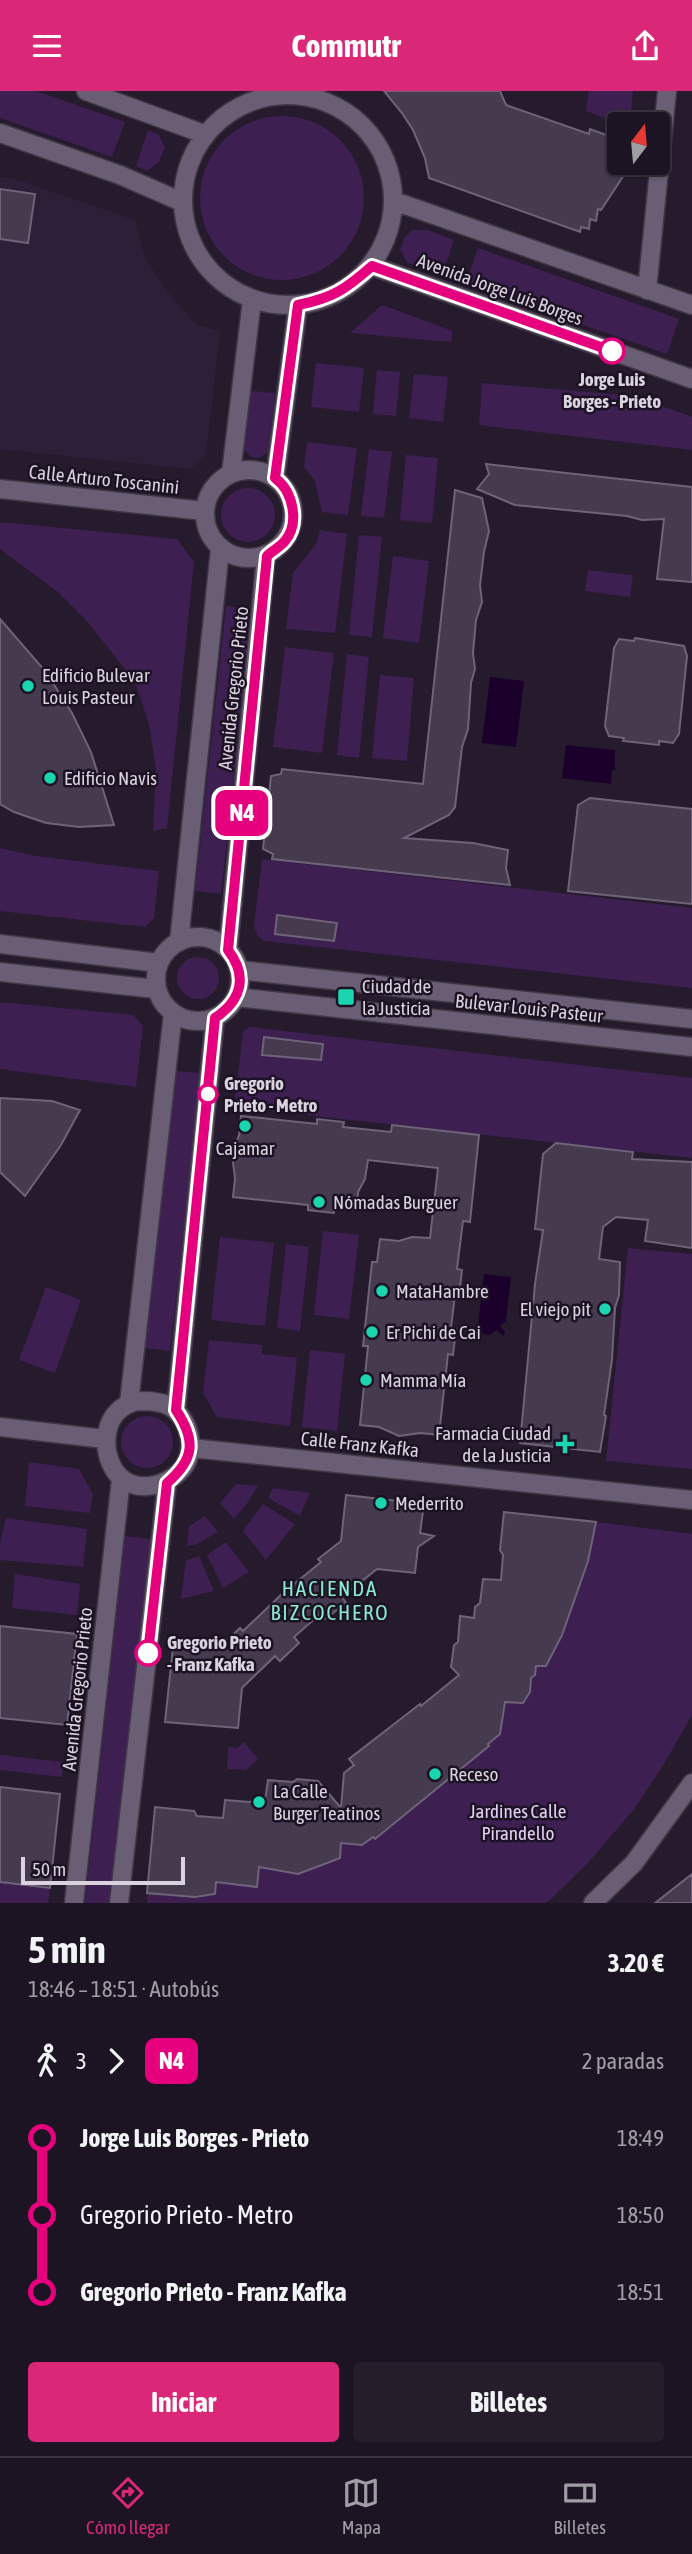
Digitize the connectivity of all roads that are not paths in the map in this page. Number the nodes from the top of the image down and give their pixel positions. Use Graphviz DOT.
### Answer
graph roads {
  1 [pos="86,91"];
  2 [pos="667,91"];
  3 [pos="275,93"];
  4 [pos="315,94"];
  5 [pos="0,133"];
  6 [pos="204,134"];
  7 [pos="394,201"];
  8 [pos="182,202"];
  9 [pos="372,266"];
  10 [pos="647,290"];
  11 [pos="252,300"];
  12 [pos="298,305"];
  13 [pos="692,305"];
  14 [pos="692,379"];
  15 [pos="232,473"];
  16 [pos="275,478"];
  17 [pos="0,489"];
  18 [pos="204,511"];
  19 [pos="220,549"];
  20 [pos="267,556"];
  21 [pos="179,942"];
  22 [pos="0,944"];
  23 [pos="228,950"];
  24 [pos="159,963"];
  25 [pos="239,970"];
  26 [pos="0,972"];
  27 [pos="156,989"];
  28 [pos="236,997"];
  29 [pos="173,1013"];
  30 [pos="215,1018"];
  31 [pos="692,1019"];
  32 [pos="692,1047"];
  33 [pos="129,1403"];
  34 [pos="176,1410"];
  35 [pos="0,1427"];
  36 [pos="105,1439"];
  37 [pos="191,1448"];
  38 [pos="121,1479"];
  39 [pos="167,1483"];
  40 [pos="692,1500"];
  41 [pos="692,1783"];
  42 [pos="74,1903"];
  43 [pos="119,1903"];
  44 [pos="593,1903"];
  1 -- 6 [label="street"];
  2 -- 10 [label="street"];
  3 -- 4 [label="street"];
  3 -- 6 [label="street"];
  4 -- 7 [label="street"];
  5 -- 8 [label="street"];
  6 -- 8 [label="street"];
  7 -- 9 [label="street"];
  7 -- 10 [label="street"];
  8 -- 11 [label="street"];
  9 -- 12 [label="street"];
  9 -- 14 [label="street, Avenida Jorge Luis Borges"];
  10 -- 13 [label="street"];
  11 -- 12 [label="street"];
  11 -- 15 [label="street"];
  12 -- 16 [label="street"];
  15 -- 16 [label="street"];
  15 -- 18 [label="street"];
  16 -- 20 [label="street"];
  17 -- 18 [label="street, Calle Arturo Toscanini"];
  18 -- 19 [label="street"];
  19 -- 20 [label="street"];
  19 -- 21 [label="street, Avenida Gregorio Prieto"];
  20 -- 23 [label="street, Avenida Gregorio Prieto"];
  21 -- 23 [label="street"];
  21 -- 24 [label="street"];
  22 -- 24 [label="street"];
  23 -- 25 [label="street"];
  24 -- 27 [label="street"];
  25 -- 28 [label="street"];
  25 -- 31 [label="street, Bulevar Louis Pasteur"];
  26 -- 27 [label="street"];
  27 -- 29 [label="street"];
  28 -- 30 [label="street"];
  28 -- 32 [label="street, Bulevar Louis Pasteur"];
  29 -- 30 [label="street"];
  29 -- 33 [label="street"];
  30 -- 34 [label="street"];
  33 -- 34 [label="street"];
  33 -- 36 [label="street"];
  34 -- 37 [label="street"];
  35 -- 36 [label="street"];
  36 -- 38 [label="street"];
  37 -- 39 [label="street"];
  37 -- 40 [label="street, Calle Franz Kafka"];
  38 -- 39 [label="street"];
  38 -- 42 [label="street, Avenida Gregorio Prieto"];
  39 -- 43 [label="street"];
  41 -- 44 [label="street"];
}
